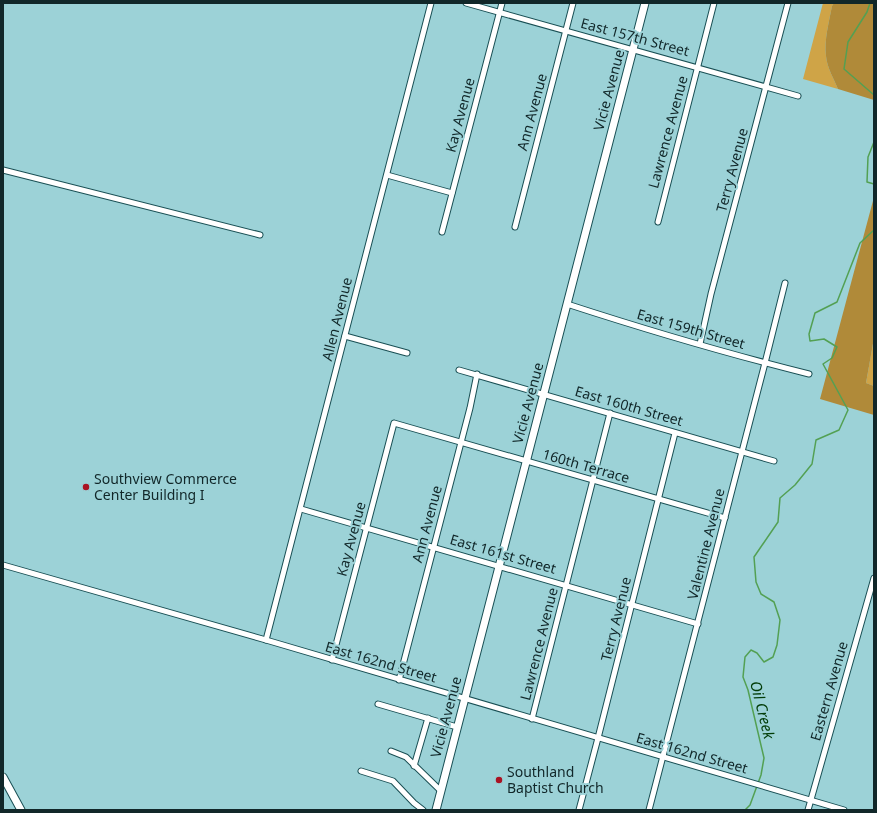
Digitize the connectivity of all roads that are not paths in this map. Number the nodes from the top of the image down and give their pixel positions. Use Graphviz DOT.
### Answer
graph roads {
  1 [pos="431,3"];
  2 [pos="466,3"];
  3 [pos="502,3"];
  4 [pos="573,3"];
  5 [pos="645,3"];
  6 [pos="714,3"];
  7 [pos="788,3"];
  8 [pos="500,12"];
  9 [pos="566,31"];
  10 [pos="633,49"];
  11 [pos="698,67"];
  12 [pos="766,87"];
  13 [pos="798,96"];
  14 [pos="3,170"];
  15 [pos="387,175"];
  16 [pos="452,192"];
  17 [pos="658,222"];
  18 [pos="514,227"];
  19 [pos="442,232"];
  20 [pos="260,235"];
  21 [pos="785,283"];
  22 [pos="567,304"];
  23 [pos="345,336"];
  24 [pos="700,344"];
  25 [pos="406,353"];
  26 [pos="766,363"];
  27 [pos="459,370"];
  28 [pos="477,374"];
  29 [pos="809,374"];
  30 [pos="544,394"];
  31 [pos="610,413"];
  32 [pos="394,423"];
  33 [pos="675,433"];
  34 [pos="461,442"];
  35 [pos="742,452"];
  36 [pos="526,460"];
  37 [pos="774,461"];
  38 [pos="593,480"];
  39 [pos="658,499"];
  40 [pos="300,508"];
  41 [pos="725,518"];
  42 [pos="367,528"];
  43 [pos="434,547"];
  44 [pos="3,565"];
  45 [pos="499,566"];
  46 [pos="874,578"];
  47 [pos="566,585"];
  48 [pos="632,604"];
  49 [pos="698,624"];
  50 [pos="266,640"];
  51 [pos="332,660"];
  52 [pos="399,680"];
  53 [pos="465,699"];
  54 [pos="378,704"];
  55 [pos="428,718"];
  56 [pos="532,719"];
  57 [pos="457,727"];
  58 [pos="598,738"];
  59 [pos="391,751"];
  60 [pos="664,757"];
  61 [pos="414,766"];
  62 [pos="360,771"];
  63 [pos="3,777"];
  64 [pos="441,791"];
  65 [pos="811,800"];
  66 [pos="21,810"];
  67 [pos="423,810"];
  68 [pos="436,810"];
  69 [pos="579,810"];
  70 [pos="649,810"];
  71 [pos="808,810"];
  72 [pos="844,810"];
  1 -- 15 [label="street, Allen Avenue"];
  2 -- 8 [label="street, East 157th Street"];
  3 -- 8 [label="street, Kay Avenue"];
  4 -- 9 [label="street, Ann Avenue"];
  5 -- 10 [label="street, Vicie Avenue"];
  6 -- 11 [label="street, Lawrence Avenue"];
  7 -- 12 [label="street, Terry Avenue"];
  8 -- 9 [label="street, East 157th Street"];
  8 -- 16 [label="street, Kay Avenue"];
  9 -- 10 [label="street, East 157th Street"];
  9 -- 18 [label="street, Ann Avenue"];
  10 -- 11 [label="street, East 157th Street"];
  10 -- 22 [label="street, Vicie Avenue"];
  11 -- 12 [label="street, East 157th Street"];
  11 -- 17 [label="street, Lawrence Avenue"];
  12 -- 13 [label="street, East 157th Street"];
  12 -- 24 [label="street, Terry Avenue"];
  14 -- 20 [label="street"];
  15 -- 16 [label="street"];
  15 -- 23 [label="street, Allen Avenue"];
  16 -- 19 [label="street, Kay Avenue"];
  21 -- 26 [label="street, Valentine Avenue"];
  22 -- 24 [label="street, East 159th Street"];
  22 -- 30 [label="street, Vicie Avenue"];
  23 -- 25 [label="street"];
  23 -- 40 [label="street, Allen Avenue"];
  24 -- 26 [label="street, East 159th Street"];
  26 -- 29 [label="street, East 159th Street"];
  26 -- 35 [label="street, Valentine Avenue"];
  27 -- 28 [label="street, East 160th Street"];
  28 -- 30 [label="street, East 160th Street"];
  28 -- 34 [label="street, Ann Avenue"];
  30 -- 31 [label="street, East 160th Street"];
  30 -- 36 [label="street, Vicie Avenue"];
  31 -- 33 [label="street, East 160th Street"];
  31 -- 38 [label="street, Lawrence Avenue"];
  32 -- 34 [label="street, 160th Terrace"];
  32 -- 42 [label="street, Kay Avenue"];
  33 -- 35 [label="street, East 160th Street"];
  33 -- 39 [label="street, Terry Avenue"];
  34 -- 36 [label="street, 160th Terrace"];
  34 -- 43 [label="street, Ann Avenue"];
  35 -- 37 [label="street, East 160th Street"];
  35 -- 41 [label="street, Valentine Avenue"];
  36 -- 38 [label="street, 160th Terrace"];
  36 -- 45 [label="street, Vicie Avenue"];
  38 -- 39 [label="street, 160th Terrace"];
  38 -- 47 [label="street, Lawrence Avenue"];
  39 -- 41 [label="street, 160th Terrace"];
  39 -- 48 [label="street, Terry Avenue"];
  40 -- 42 [label="street, East 161st Street"];
  40 -- 50 [label="street, Allen Avenue"];
  41 -- 49 [label="street, Valentine Avenue"];
  42 -- 43 [label="street, East 161st Street"];
  42 -- 51 [label="street, Kay Avenue"];
  43 -- 45 [label="street, East 161st Street"];
  43 -- 52 [label="street, Ann Avenue"];
  44 -- 50 [label="street, East 162nd Street"];
  45 -- 47 [label="street, East 161st Street"];
  45 -- 53 [label="street, Vicie Avenue"];
  46 -- 65 [label="street, Eastern Avenue"];
  47 -- 48 [label="street, East 161st Street"];
  47 -- 56 [label="street, Lawrence Avenue"];
  48 -- 49 [label="street, East 161st Street"];
  48 -- 58 [label="street, Terry Avenue"];
  49 -- 60 [label="street, Valentine Avenue"];
  50 -- 51 [label="street, East 162nd Street"];
  51 -- 52 [label="street, East 162nd Street"];
  52 -- 53 [label="street, East 162nd Street"];
  53 -- 56 [label="street, East 162nd Street"];
  53 -- 57 [label="street, Vicie Avenue"];
  54 -- 55 [label="street"];
  55 -- 57 [label="street"];
  55 -- 61 [label="street"];
  56 -- 58 [label="street, East 162nd Street"];
  57 -- 64 [label="street, Vicie Avenue"];
  58 -- 60 [label="street, East 162nd Street"];
  58 -- 69 [label="street, Terry Avenue"];
  59 -- 61 [label="street"];
  60 -- 65 [label="street, East 162nd Street"];
  60 -- 70 [label="street, Valentine Avenue"];
  61 -- 64 [label="street"];
  62 -- 67 [label="street"];
  63 -- 66 [label="street"];
  64 -- 68 [label="street, Vicie Avenue"];
  65 -- 71 [label="street, Eastern Avenue"];
  65 -- 72 [label="street, East 162nd Street"];
}
